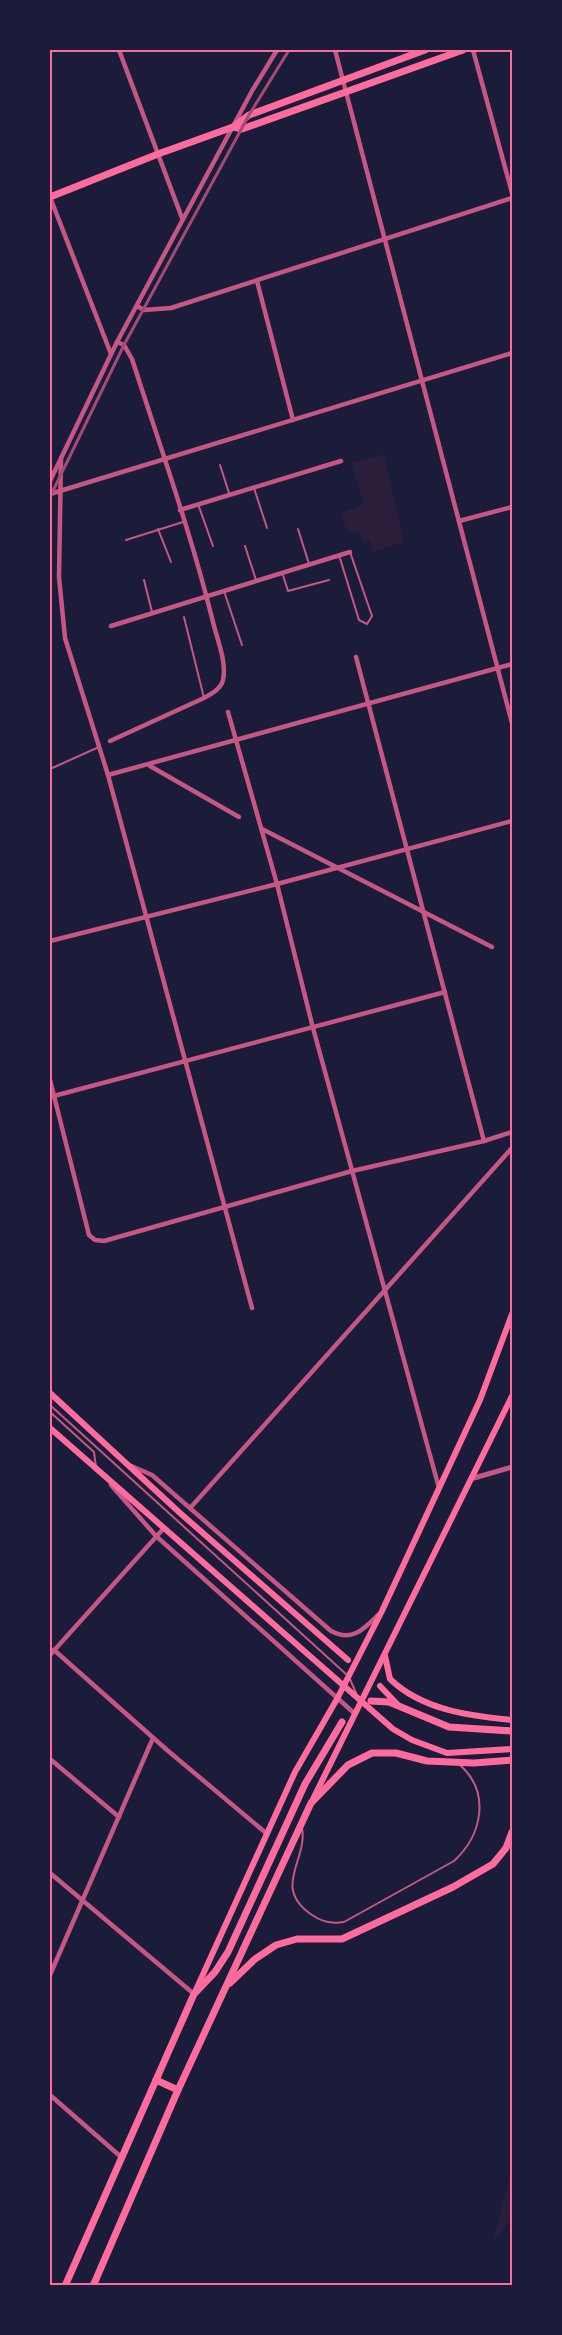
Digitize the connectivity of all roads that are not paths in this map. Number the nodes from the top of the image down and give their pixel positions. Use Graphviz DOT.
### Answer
graph roads {
  1 [pos="119,50"];
  2 [pos="277,50"];
  3 [pos="335,50"];
  4 [pos="425,50"];
  5 [pos="463,50"];
  6 [pos="473,50"];
  7 [pos="342,82"];
  8 [pos="345,94"];
  9 [pos="233,127"];
  10 [pos="158,154"];
  11 [pos="50,196"];
  12 [pos="513,196"];
  13 [pos="183,219"];
  14 [pos="385,240"];
  15 [pos="257,281"];
  16 [pos="137,306"];
  17 [pos="117,342"];
  18 [pos="513,353"];
  19 [pos="111,354"];
  20 [pos="422,380"];
  21 [pos="293,420"];
  22 [pos="61,458"];
  23 [pos="164,460"];
  24 [pos="341,460"];
  25 [pos="220,465"];
  26 [pos="50,481"];
  27 [pos="253,488"];
  28 [pos="61,490"];
  29 [pos="50,494"];
  30 [pos="230,495"];
  31 [pos="198,504"];
  32 [pos="513,507"];
  33 [pos="180,510"];
  34 [pos="459,521"];
  35 [pos="183,522"];
  36 [pos="267,528"];
  37 [pos="158,529"];
  38 [pos="298,529"];
  39 [pos="126,540"];
  40 [pos="213,546"];
  41 [pos="245,546"];
  42 [pos="350,552"];
  43 [pos="338,555"];
  44 [pos="171,562"];
  45 [pos="309,564"];
  46 [pos="282,572"];
  47 [pos="144,580"];
  48 [pos="256,580"];
  49 [pos="329,580"];
  50 [pos="224,591"];
  51 [pos="206,596"];
  52 [pos="153,613"];
  53 [pos="184,617"];
  54 [pos="111,626"];
  55 [pos="242,645"];
  56 [pos="356,657"];
  57 [pos="513,664"];
  58 [pos="498,668"];
  59 [pos="204,698"];
  60 [pos="370,704"];
  61 [pos="228,712"];
  62 [pos="513,723"];
  63 [pos="236,740"];
  64 [pos="110,741"];
  65 [pos="99,747"];
  66 [pos="150,766"];
  67 [pos="50,769"];
  68 [pos="108,775"];
  69 [pos="239,817"];
  70 [pos="513,821"];
  71 [pos="262,830"];
  72 [pos="408,848"];
  73 [pos="332,868"];
  74 [pos="277,884"];
  75 [pos="425,914"];
  76 [pos="145,916"];
  77 [pos="50,941"];
  78 [pos="492,947"];
  79 [pos="445,992"];
  80 [pos="313,1028"];
  81 [pos="185,1062"];
  82 [pos="50,1080"];
  83 [pos="52,1097"];
  84 [pos="513,1132"];
  85 [pos="484,1141"];
  86 [pos="513,1148"];
  87 [pos="352,1171"];
  88 [pos="225,1207"];
  89 [pos="385,1291"];
  90 [pos="252,1308"];
  91 [pos="513,1314"];
  92 [pos="50,1393"];
  93 [pos="513,1396"];
  94 [pos="50,1405"];
  95 [pos="50,1412"];
  96 [pos="50,1428"];
  97 [pos="129,1465"];
  98 [pos="96,1467"];
  99 [pos="513,1467"];
  100 [pos="474,1478"];
  101 [pos="440,1488"];
  102 [pos="191,1507"];
  103 [pos="164,1528"];
  104 [pos="156,1536"];
  105 [pos="382,1611"];
  106 [pos="54,1650"];
  107 [pos="384,1654"];
  108 [pos="50,1655"];
  109 [pos="348,1660"];
  110 [pos="349,1677"];
  111 [pos="380,1686"];
  112 [pos="337,1699"];
  113 [pos="371,1701"];
  114 [pos="359,1705"];
  115 [pos="400,1708"];
  116 [pos="354,1713"];
  117 [pos="513,1720"];
  118 [pos="342,1722"];
  119 [pos="482,1731"];
  120 [pos="513,1731"];
  121 [pos="153,1738"];
  122 [pos="495,1738"];
  123 [pos="513,1749"];
  124 [pos="447,1753"];
  125 [pos="50,1759"];
  126 [pos="513,1760"];
  127 [pos="311,1803"];
  128 [pos="119,1817"];
  129 [pos="301,1821"];
  130 [pos="513,1832"];
  131 [pos="267,1833"];
  132 [pos="50,1872"];
  133 [pos="82,1901"];
  134 [pos="50,1975"];
  135 [pos="226,1987"];
  136 [pos="194,1994"];
  137 [pos="156,2080"];
  138 [pos="178,2090"];
  139 [pos="50,2095"];
  140 [pos="120,2156"];
  141 [pos="65,2286"];
  142 [pos="93,2286"];
  1 -- 10 [label="street"];
  2 -- 9 [label="street"];
  3 -- 7 [label="street"];
  4 -- 7 [label="main road"];
  5 -- 8 [label="main road"];
  6 -- 12 [label="street"];
  7 -- 8 [label="street"];
  7 -- 9 [label="main road"];
  8 -- 9 [label="main road"];
  8 -- 14 [label="street"];
  9 -- 10 [label="main road"];
  9 -- 13 [label="street"];
  10 -- 11 [label="main road"];
  10 -- 13 [label="street"];
  11 -- 19 [label="street"];
  12 -- 14 [label="street"];
  13 -- 16 [label="street"];
  14 -- 15 [label="street"];
  14 -- 20 [label="street"];
  15 -- 16 [label="street"];
  15 -- 21 [label="street"];
  16 -- 17 [label="street"];
  17 -- 19 [label="street"];
  17 -- 23 [label="street"];
  18 -- 20 [label="street"];
  19 -- 22 [label="street"];
  20 -- 21 [label="street"];
  20 -- 34 [label="street"];
  21 -- 23 [label="street"];
  22 -- 26 [label="street"];
  22 -- 28 [label="street"];
  23 -- 28 [label="street"];
  23 -- 33 [label="street"];
  24 -- 27 [label="street"];
  25 -- 30 [label="lane"];
  27 -- 30 [label="street"];
  27 -- 36 [label="lane"];
  28 -- 29 [label="street"];
  28 -- 65 [label="street"];
  30 -- 31 [label="street"];
  31 -- 33 [label="street"];
  31 -- 40 [label="lane"];
  32 -- 34 [label="street"];
  33 -- 35 [label="street"];
  34 -- 58 [label="street"];
  35 -- 37 [label="lane"];
  35 -- 51 [label="street"];
  37 -- 39 [label="lane"];
  37 -- 44 [label="lane"];
  38 -- 45 [label="lane"];
  41 -- 48 [label="lane"];
  42 -- 43 [label="street"];
  42 -- 43 [label="lane"];
  43 -- 45 [label="street"];
  45 -- 46 [label="street"];
  46 -- 48 [label="street"];
  46 -- 49 [label="lane"];
  47 -- 52 [label="lane"];
  48 -- 50 [label="street"];
  50 -- 51 [label="street"];
  50 -- 55 [label="lane"];
  51 -- 52 [label="street"];
  51 -- 59 [label="street"];
  52 -- 54 [label="street"];
  53 -- 59 [label="lane"];
  56 -- 60 [label="street"];
  57 -- 58 [label="street"];
  58 -- 60 [label="street"];
  58 -- 62 [label="street"];
  59 -- 64 [label="street"];
  60 -- 63 [label="street"];
  60 -- 72 [label="street"];
  61 -- 63 [label="street"];
  63 -- 66 [label="street"];
  63 -- 71 [label="street"];
  65 -- 67 [label="lane"];
  65 -- 68 [label="street"];
  66 -- 68 [label="street"];
  66 -- 69 [label="street"];
  68 -- 76 [label="street"];
  70 -- 72 [label="street"];
  71 -- 73 [label="street"];
  71 -- 74 [label="street"];
  72 -- 73 [label="street"];
  72 -- 75 [label="street"];
  73 -- 74 [label="street"];
  73 -- 75 [label="street"];
  74 -- 76 [label="street"];
  74 -- 80 [label="street"];
  75 -- 78 [label="street"];
  75 -- 79 [label="street"];
  76 -- 77 [label="street"];
  76 -- 81 [label="street"];
  79 -- 80 [label="street"];
  79 -- 85 [label="street"];
  80 -- 81 [label="street"];
  80 -- 87 [label="street"];
  81 -- 83 [label="street"];
  81 -- 88 [label="street"];
  82 -- 83 [label="street"];
  83 -- 88 [label="street"];
  84 -- 85 [label="street"];
  85 -- 87 [label="street"];
  86 -- 89 [label="street"];
  87 -- 88 [label="street"];
  87 -- 89 [label="street"];
  88 -- 90 [label="street"];
  89 -- 101 [label="street"];
  89 -- 102 [label="street"];
  91 -- 101 [label="main road"];
  92 -- 97 [label="main road"];
  93 -- 100 [label="main road"];
  94 -- 110 [label="lane"];
  95 -- 98 [label="lane"];
  96 -- 98 [label="main road"];
  97 -- 102 [label="street"];
  97 -- 109 [label="main road"];
  98 -- 103 [label="main road"];
  98 -- 104 [label="street"];
  99 -- 100 [label="street"];
  100 -- 107 [label="main road"];
  101 -- 105 [label="main road"];
  102 -- 105 [label="street"];
  103 -- 104 [label="street"];
  103 -- 124 [label="main road"];
  104 -- 106 [label="street"];
  104 -- 112 [label="street"];
  105 -- 110 [label="main road"];
  106 -- 108 [label="street"];
  106 -- 121 [label="street"];
  107 -- 114 [label="main road"];
  107 -- 117 [label="main road"];
  110 -- 112 [label="main road"];
  110 -- 114 [label="lane"];
  111 -- 115 [label="main road"];
  112 -- 116 [label="street"];
  112 -- 131 [label="main road"];
  113 -- 115 [label="main road"];
  114 -- 116 [label="main road"];
  115 -- 119 [label="main road"];
  116 -- 127 [label="main road"];
  118 -- 136 [label="main road"];
  119 -- 120 [label="main road"];
  119 -- 122 [label="main road"];
  121 -- 128 [label="street"];
  121 -- 131 [label="street"];
  123 -- 124 [label="main road"];
  124 -- 129 [label="lane"];
  125 -- 128 [label="street"];
  126 -- 127 [label="main road"];
  127 -- 129 [label="main road"];
  128 -- 133 [label="street"];
  129 -- 135 [label="main road"];
  130 -- 135 [label="main road"];
  131 -- 136 [label="main road"];
  132 -- 133 [label="street"];
  133 -- 134 [label="street"];
  133 -- 136 [label="street"];
  135 -- 138 [label="main road"];
  136 -- 137 [label="main road"];
  137 -- 138 [label="main road"];
  137 -- 140 [label="main road"];
  138 -- 142 [label="main road"];
  139 -- 140 [label="street"];
  140 -- 141 [label="main road"];
}
